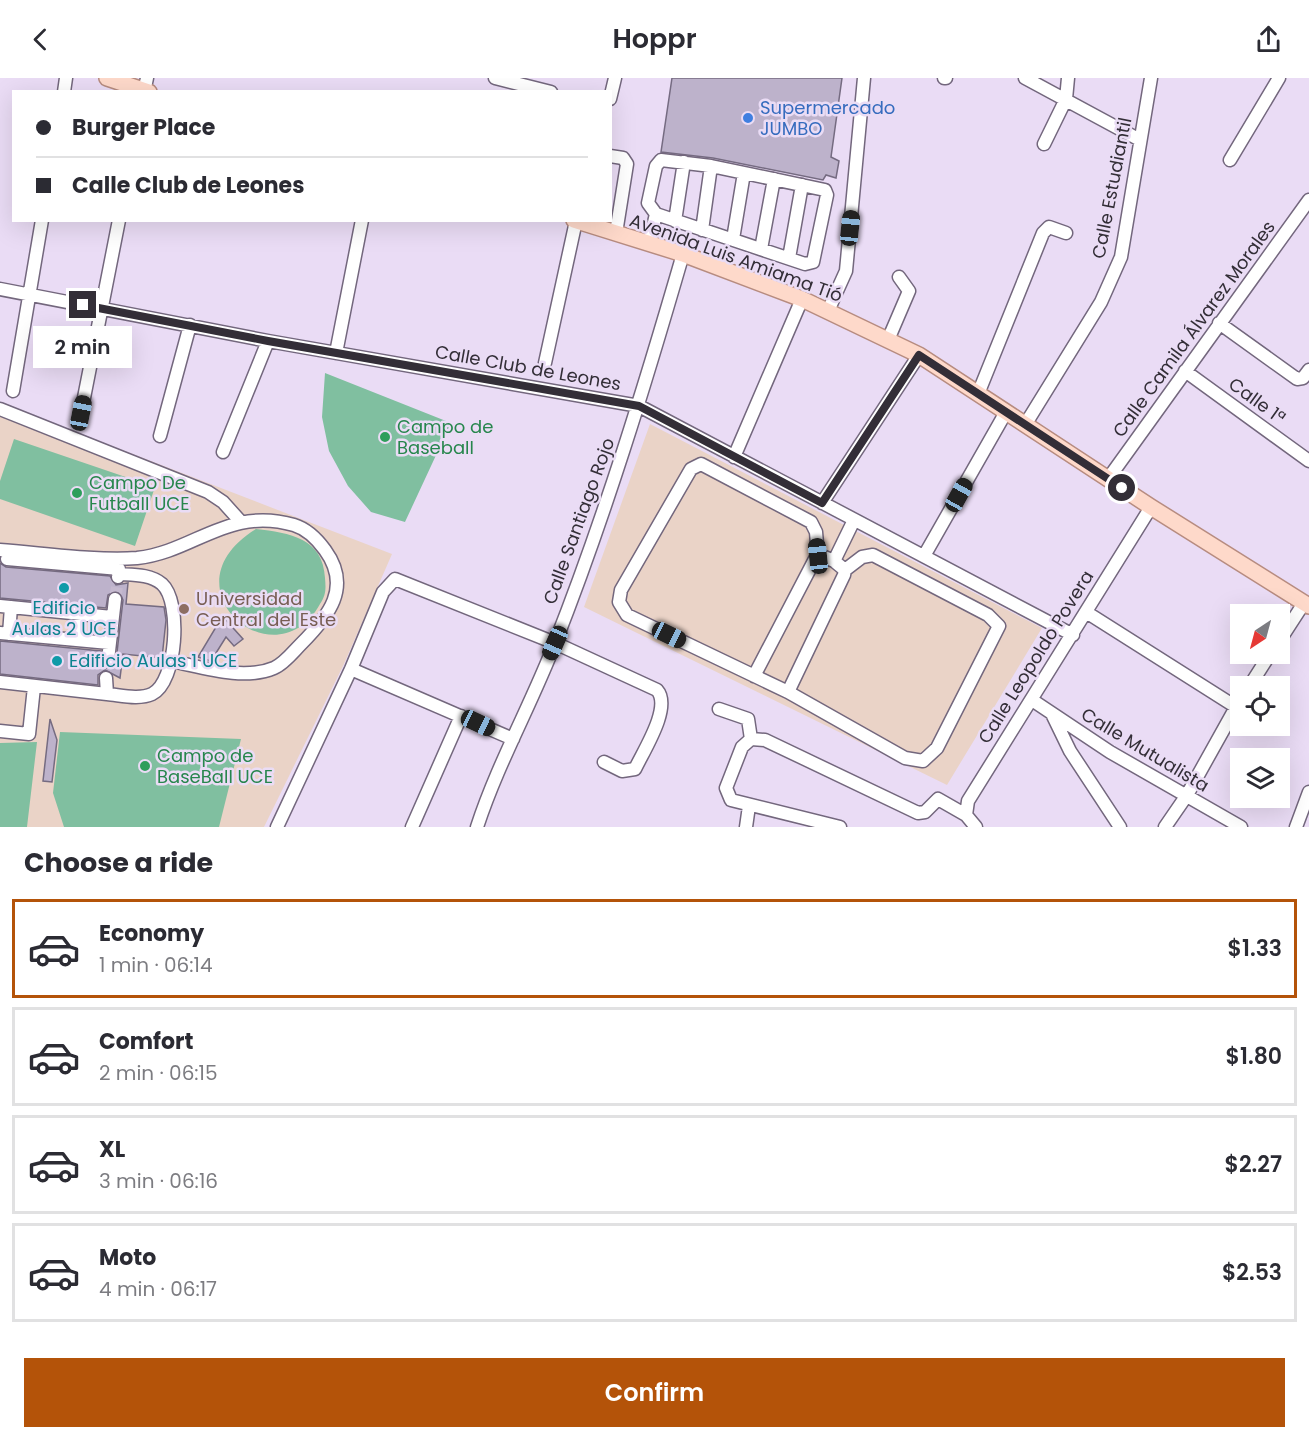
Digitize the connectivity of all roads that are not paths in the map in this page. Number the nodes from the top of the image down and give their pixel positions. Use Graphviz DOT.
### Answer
graph roads {
  1 [pos="107,78"];
  2 [pos="495,78"];
  3 [pos="864,78"];
  4 [pos="1024,78"];
  5 [pos="1068,78"];
  6 [pos="1151,78"];
  7 [pos="1279,78"];
  8 [pos="512,84"];
  9 [pos="146,88"];
  10 [pos="541,90"];
  11 [pos="1066,99"];
  12 [pos="1140,140"];
  13 [pos="1044,144"];
  14 [pos="612,156"];
  15 [pos="1230,160"];
  16 [pos="684,162"];
  17 [pos="711,166"];
  18 [pos="744,173"];
  19 [pos="774,179"];
  20 [pos="802,185"];
  21 [pos="1309,200"];
  22 [pos="656,214"];
  23 [pos="675,220"];
  24 [pos="42,222"];
  25 [pos="119,222"];
  26 [pos="363,222"];
  27 [pos="581,222"];
  28 [pos="702,230"];
  29 [pos="616,233"];
  30 [pos="1066,234"];
  31 [pos="733,240"];
  32 [pos="649,244"];
  33 [pos="761,249"];
  34 [pos="683,254"];
  35 [pos="789,258"];
  36 [pos="899,277"];
  37 [pos="0,288"];
  38 [pos="29,295"];
  39 [pos="802,300"];
  40 [pos="102,308"];
  41 [pos="828,311"];
  42 [pos="1219,323"];
  43 [pos="189,325"];
  44 [pos="888,340"];
  45 [pos="268,341"];
  46 [pos="336,353"];
  47 [pos="919,355"];
  48 [pos="545,363"];
  49 [pos="1309,370"];
  50 [pos="1185,371"];
  51 [pos="13,391"];
  52 [pos="978,394"];
  53 [pos="639,406"];
  54 [pos="0,410"];
  55 [pos="1006,412"];
  56 [pos="81,413"];
  57 [pos="1025,425"];
  58 [pos="160,436"];
  59 [pos="223,452"];
  60 [pos="734,457"];
  61 [pos="1309,461"];
  62 [pos="1108,479"];
  63 [pos="822,503"];
  64 [pos="1150,507"];
  65 [pos="854,520"];
  66 [pos="241,522"];
  67 [pos="0,550"];
  68 [pos="818,556"];
  69 [pos="924,556"];
  70 [pos="0,558"];
  71 [pos="834,561"];
  72 [pos="845,570"];
  73 [pos="115,599"];
  74 [pos="1306,604"];
  75 [pos="6,607"];
  76 [pos="1086,612"];
  77 [pos="80,614"];
  78 [pos="112,617"];
  79 [pos="1290,626"];
  80 [pos="4,634"];
  81 [pos="1072,635"];
  82 [pos="78,640"];
  83 [pos="109,643"];
  84 [pos="555,643"];
  85 [pos="108,660"];
  86 [pos="171,661"];
  87 [pos="351,669"];
  88 [pos="754,675"];
  89 [pos="106,678"];
  90 [pos="0,682"];
  91 [pos="34,687"];
  92 [pos="788,692"];
  93 [pos="106,694"];
  94 [pos="1230,699"];
  95 [pos="1032,700"];
  96 [pos="719,709"];
  97 [pos="461,716"];
  98 [pos="1053,716"];
  99 [pos="1230,718"];
  100 [pos="0,731"];
  101 [pos="513,739"];
  102 [pos="751,739"];
  103 [pos="604,762"];
  104 [pos="1309,792"];
  105 [pos="1187,795"];
  106 [pos="749,806"];
  107 [pos="966,815"];
  108 [pos="277,827"];
  109 [pos="412,827"];
  110 [pos="477,827"];
  111 [pos="746,827"];
  112 [pos="840,827"];
  113 [pos="976,827"];
  114 [pos="1120,827"];
  115 [pos="1165,827"];
  116 [pos="1241,827"];
  117 [pos="1296,827"];
  1 -- 9 [label="main road"];
  2 -- 8 [label="street"];
  3 -- 41 [label="street"];
  4 -- 11 [label="street"];
  5 -- 11 [label="street"];
  6 -- 12 [label="street, Calle Estudiantil"];
  7 -- 15 [label="street"];
  8 -- 10 [label="street"];
  11 -- 12 [label="street"];
  11 -- 13 [label="street"];
  12 -- 57 [label="street, Calle Estudiantil"];
  14 -- 29 [label="street"];
  16 -- 17 [label="street"];
  16 -- 22 [label="street"];
  16 -- 23 [label="street"];
  17 -- 18 [label="street"];
  17 -- 28 [label="street"];
  18 -- 19 [label="street"];
  18 -- 31 [label="street"];
  19 -- 20 [label="street"];
  19 -- 33 [label="street"];
  20 -- 35 [label="street"];
  20 -- 35 [label="street"];
  21 -- 42 [label="street, Calle Camila Álvarez Morales"];
  22 -- 23 [label="street"];
  22 -- 32 [label="street"];
  23 -- 28 [label="street"];
  24 -- 38 [label="street"];
  25 -- 40 [label="street"];
  26 -- 46 [label="street"];
  27 -- 29 [label="main road, Avenida Luis Amiama Tió"];
  27 -- 48 [label="street"];
  28 -- 31 [label="street"];
  29 -- 32 [label="main road, Avenida Luis Amiama Tió"];
  30 -- 52 [label="street"];
  31 -- 33 [label="street"];
  32 -- 34 [label="main road, Avenida Luis Amiama Tió"];
  33 -- 35 [label="street"];
  34 -- 39 [label="main road, Avenida Luis Amiama Tió"];
  34 -- 53 [label="street, Calle Santiago Rojo"];
  36 -- 44 [label="street"];
  37 -- 38 [label="street, Calle Club de Leones"];
  38 -- 40 [label="street, Calle Club de Leones"];
  38 -- 51 [label="street"];
  39 -- 41 [label="main road, Avenida Luis Amiama Tió"];
  39 -- 60 [label="street"];
  40 -- 43 [label="street, Calle Club de Leones"];
  40 -- 56 [label="street"];
  41 -- 44 [label="main road, Avenida Luis Amiama Tió"];
  42 -- 49 [label="street"];
  42 -- 50 [label="street, Calle Camila Álvarez Morales"];
  43 -- 45 [label="street, Calle Club de Leones"];
  43 -- 58 [label="street"];
  44 -- 47 [label="main road, Avenida Luis Amiama Tió"];
  45 -- 46 [label="street, Calle Club de Leones"];
  45 -- 59 [label="street"];
  46 -- 53 [label="street, Calle Club de Leones"];
  47 -- 52 [label="main road, Avenida Luis Amiama Tió"];
  47 -- 63 [label="street"];
  50 -- 61 [label="street, Calle 1ª"];
  50 -- 62 [label="street, Calle Camila Álvarez Morales"];
  52 -- 55 [label="main road, Avenida Luis Amiama Tió"];
  53 -- 60 [label="street, Calle Club de Leones"];
  53 -- 84 [label="street, Calle Santiago Rojo"];
  54 -- 66 [label="street"];
  55 -- 57 [label="main road, Avenida Luis Amiama Tió"];
  55 -- 69 [label="street"];
  57 -- 62 [label="main road, Avenida Luis Amiama Tió"];
  60 -- 63 [label="street, Calle Club de Leones"];
  62 -- 64 [label="main road, Avenida Luis Amiama Tió"];
  63 -- 65 [label="street, Calle Club de Leones"];
  64 -- 74 [label="main road, Avenida Luis Amiama Tió"];
  64 -- 76 [label="street, Calle Leopoldo Povera"];
  65 -- 69 [label="street, Calle Club de Leones"];
  65 -- 71 [label="street"];
  66 -- 67 [label="street"];
  66 -- 86 [label="street"];
  68 -- 71 [label="street"];
  68 -- 88 [label="street"];
  68 -- 88 [label="street"];
  69 -- 81 [label="street, Calle Club de Leones"];
  70 -- 86 [label="street"];
  71 -- 72 [label="street"];
  72 -- 92 [label="street"];
  72 -- 92 [label="street"];
  73 -- 78 [label="street"];
  74 -- 79 [label="street"];
  75 -- 77 [label="street"];
  75 -- 80 [label="street"];
  76 -- 81 [label="street, Calle Leopoldo Povera"];
  76 -- 94 [label="street"];
  77 -- 78 [label="street"];
  77 -- 82 [label="street"];
  78 -- 83 [label="street"];
  80 -- 82 [label="street"];
  81 -- 95 [label="street, Calle Leopoldo Povera"];
  82 -- 83 [label="street"];
  83 -- 85 [label="street"];
  84 -- 87 [label="street"];
  84 -- 101 [label="street, Calle Santiago Rojo"];
  84 -- 103 [label="street"];
  86 -- 93 [label="street"];
  87 -- 97 [label="street"];
  87 -- 108 [label="street"];
  88 -- 92 [label="street"];
  89 -- 93 [label="street"];
  90 -- 91 [label="street"];
  91 -- 93 [label="street"];
  91 -- 100 [label="street"];
  95 -- 98 [label="street, Calle Mutualista"];
  95 -- 107 [label="street, Calle Leopoldo Povera"];
  96 -- 102 [label="street"];
  97 -- 101 [label="street"];
  97 -- 109 [label="street"];
  98 -- 105 [label="street, Calle Mutualista"];
  98 -- 114 [label="street"];
  99 -- 105 [label="street"];
  101 -- 110 [label="street, Calle Santiago Rojo"];
  102 -- 106 [label="street"];
  102 -- 107 [label="street"];
  104 -- 117 [label="street"];
  105 -- 115 [label="street"];
  105 -- 116 [label="street, Calle Mutualista"];
  106 -- 111 [label="street"];
  106 -- 112 [label="street"];
  107 -- 113 [label="street"];
}
